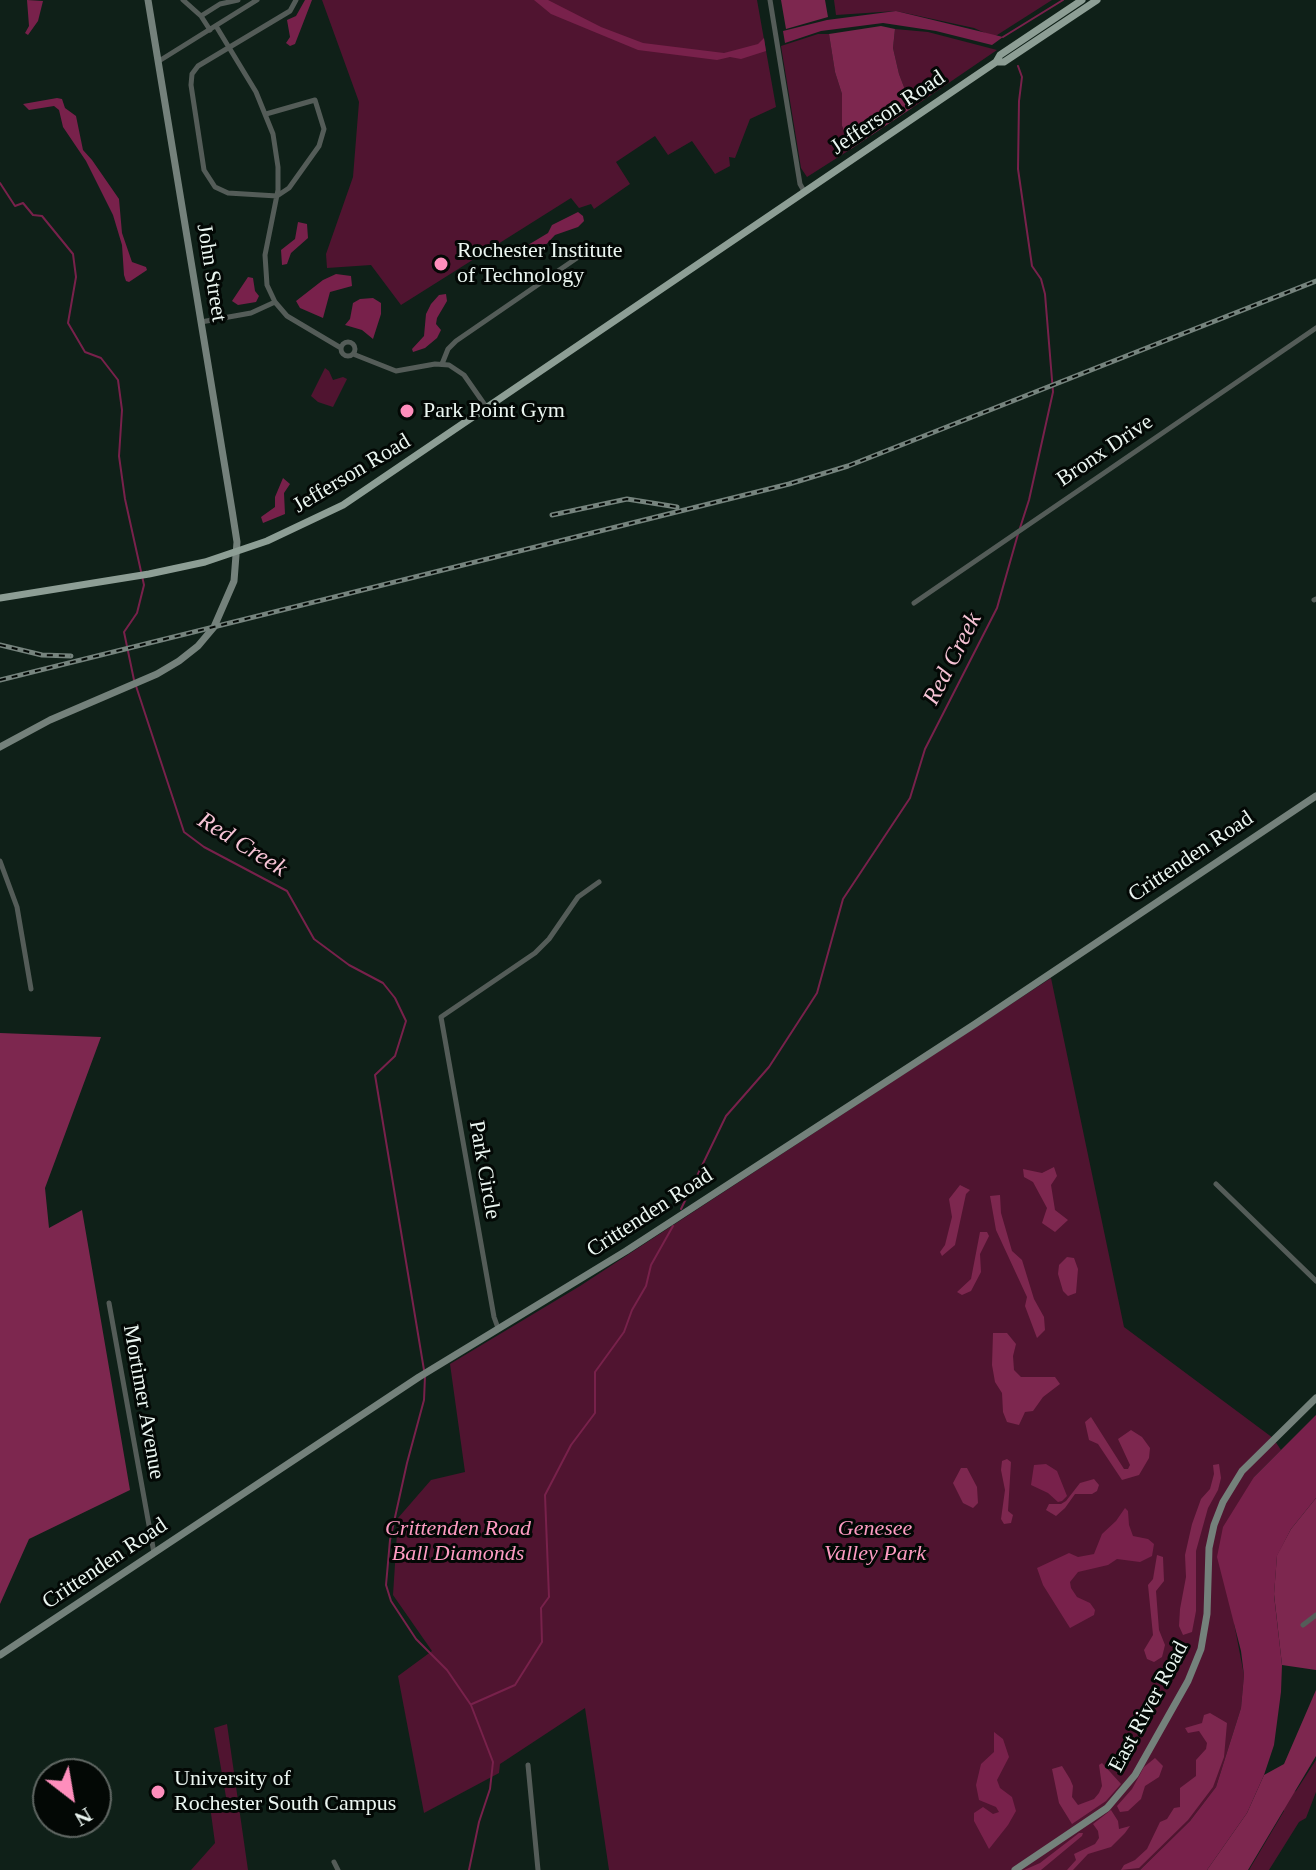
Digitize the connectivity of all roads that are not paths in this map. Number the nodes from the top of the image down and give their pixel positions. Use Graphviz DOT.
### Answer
graph roads {
  1 [pos="148,0"];
  2 [pos="183,0"];
  3 [pos="238,0"];
  4 [pos="257,0"];
  5 [pos="296,0"];
  6 [pos="770,0"];
  7 [pos="1082,0"];
  8 [pos="1097,0"];
  9 [pos="201,16"];
  10 [pos="216,26"];
  11 [pos="210,30"];
  12 [pos="229,47"];
  13 [pos="159,61"];
  14 [pos="996,62"];
  15 [pos="266,114"];
  16 [pos="805,192"];
  17 [pos="277,196"];
  18 [pos="590,249"];
  19 [pos="275,302"];
  20 [pos="201,322"];
  21 [pos="1316,328"];
  22 [pos="343,346"];
  23 [pos="356,353"];
  24 [pos="442,364"];
  25 [pos="487,408"];
  26 [pos="237,552"];
  27 [pos="0,598"];
  28 [pos="914,603"];
  29 [pos="0,747"];
  30 [pos="1316,796"];
  31 [pos="0,861"];
  32 [pos="599,882"];
  33 [pos="31,989"];
  34 [pos="1216,1184"];
  35 [pos="1316,1281"];
  36 [pos="109,1303"];
  37 [pos="498,1328"];
  38 [pos="1316,1398"];
  39 [pos="154,1553"];
  40 [pos="1316,1615"];
  41 [pos="1303,1625"];
  42 [pos="0,1655"];
  43 [pos="528,1765"];
  44 [pos="334,1862"];
  45 [pos="338,1870"];
  46 [pos="538,1870"];
  47 [pos="1015,1870"];
  1 -- 13 [label="street, John Street"];
  2 -- 9 [label="street"];
  3 -- 9 [label="street"];
  4 -- 10 [label="street"];
  5 -- 12 [label="street"];
  6 -- 16 [label="street"];
  7 -- 14 [label="main road, Jefferson Road"];
  8 -- 14 [label="main road, Jefferson Road"];
  9 -- 11 [label="street"];
  10 -- 11 [label="street"];
  10 -- 12 [label="street"];
  11 -- 13 [label="street"];
  12 -- 15 [label="street"];
  12 -- 17 [label="street"];
  13 -- 20 [label="street, John Street"];
  14 -- 16 [label="main road, Jefferson Road"];
  15 -- 17 [label="street"];
  15 -- 17 [label="street"];
  16 -- 25 [label="main road, Jefferson Road"];
  17 -- 19 [label="street"];
  18 -- 24 [label="street"];
  19 -- 20 [label="street"];
  19 -- 22 [label="street"];
  20 -- 26 [label="street, John Street"];
  21 -- 28 [label="street, Bronx Drive"];
  22 -- 23 [label="street"];
  22 -- 23 [label="street"];
  23 -- 24 [label="street"];
  24 -- 25 [label="street"];
  25 -- 26 [label="main road, Jefferson Road"];
  26 -- 27 [label="main road, Jefferson Road"];
  26 -- 29 [label="street, John Street"];
  30 -- 37 [label="street, Crittenden Road"];
  31 -- 33 [label="street"];
  32 -- 37 [label="street, Park Circle"];
  34 -- 35 [label="street"];
  36 -- 39 [label="street, Mortimer Avenue"];
  37 -- 39 [label="street, Crittenden Road"];
  38 -- 47 [label="street, East River Road"];
  39 -- 42 [label="street, Crittenden Road"];
  40 -- 41 [label="street"];
  43 -- 46 [label="street"];
  44 -- 45 [label="street"];
}
